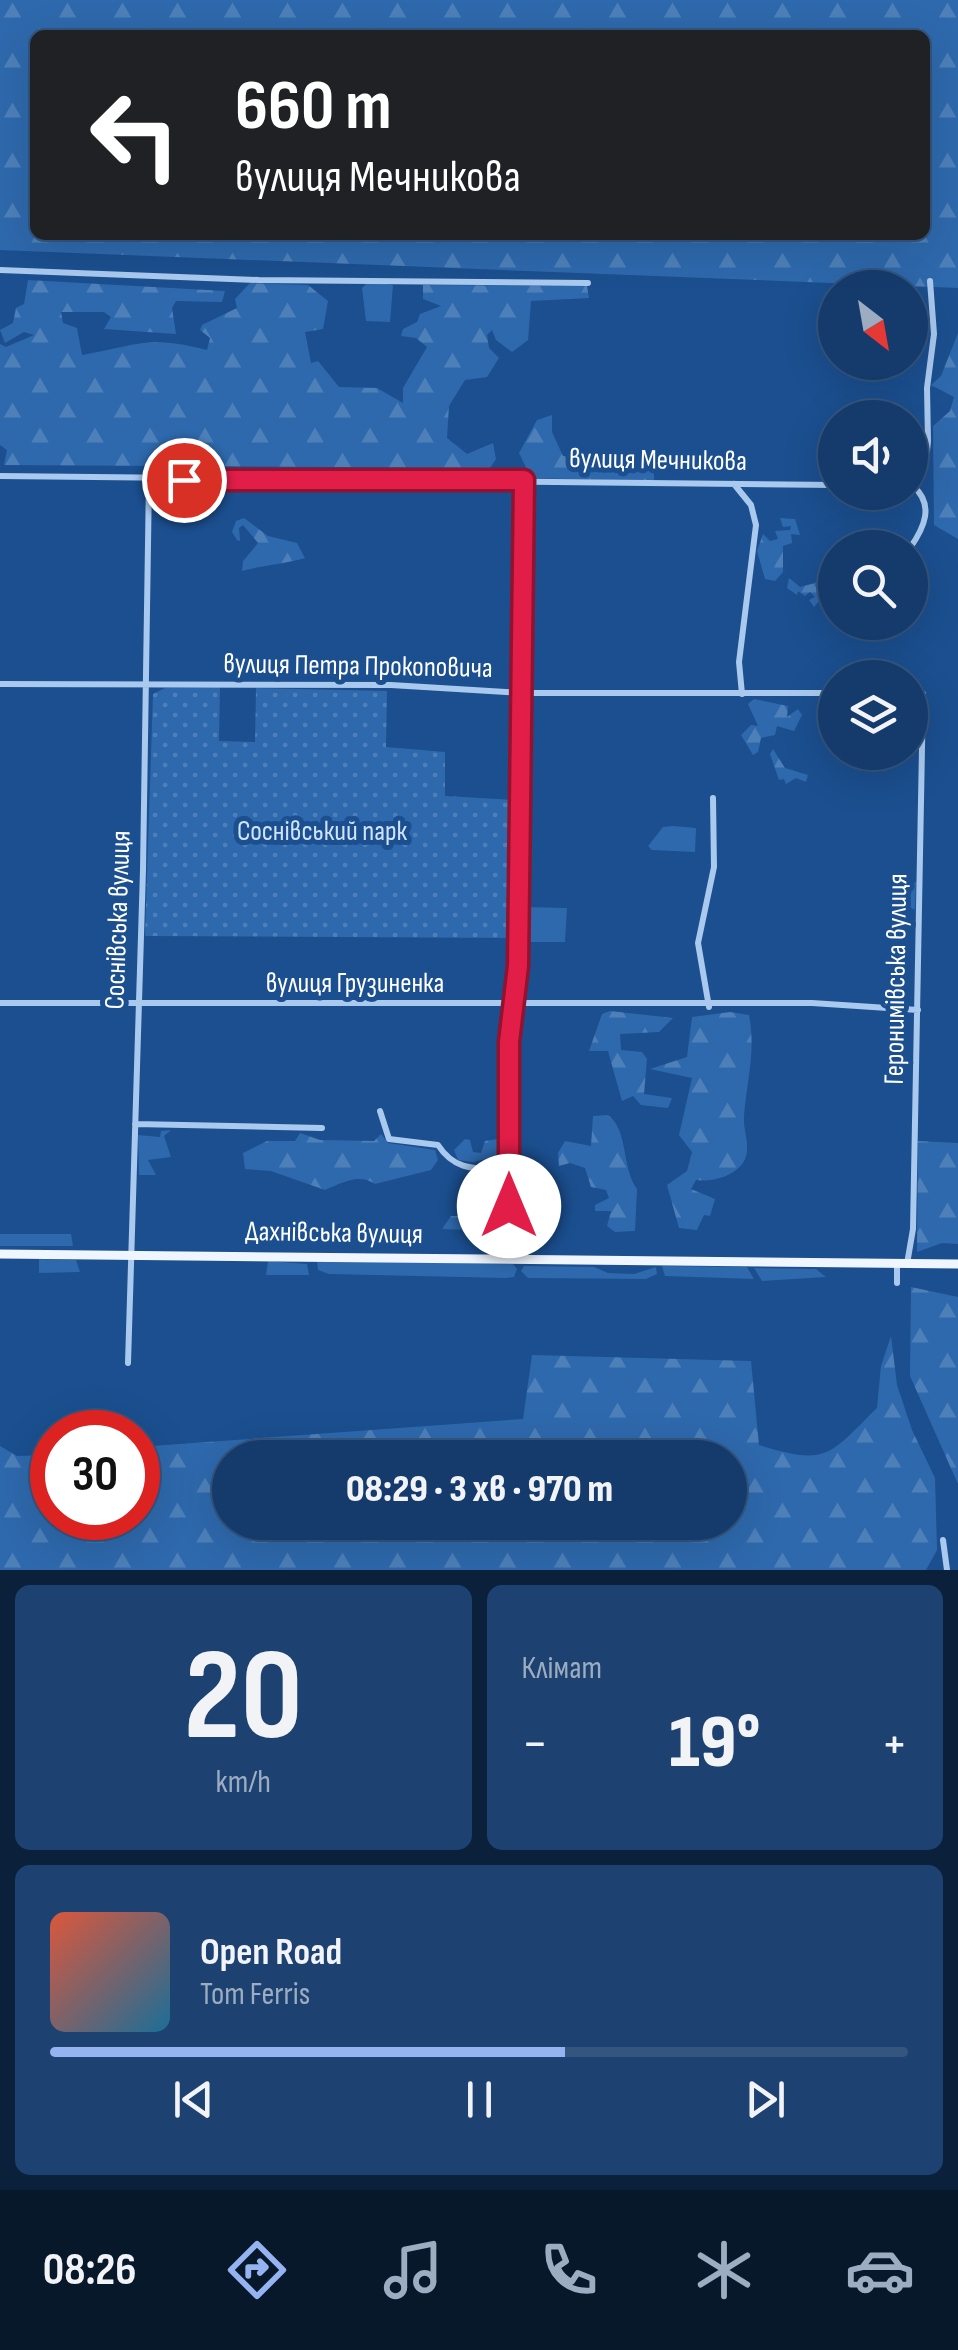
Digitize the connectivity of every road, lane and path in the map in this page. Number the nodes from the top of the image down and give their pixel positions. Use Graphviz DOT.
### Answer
graph roads {
  1 [pos="0,270"];
  2 [pos="930,281"];
  3 [pos="588,282"];
  4 [pos="927,400"];
  5 [pos="0,476"];
  6 [pos="149,479"];
  7 [pos="524,480"];
  8 [pos="733,484"];
  9 [pos="818,485"];
  10 [pos="0,684"];
  11 [pos="144,684"];
  12 [pos="522,693"];
  13 [pos="818,693"];
  14 [pos="742,694"];
  15 [pos="922,770"];
  16 [pos="713,798"];
  17 [pos="0,1003"];
  18 [pos="138,1004"];
  19 [pos="514,1006"];
  20 [pos="709,1006"];
  21 [pos="918,1010"];
  22 [pos="380,1110"];
  23 [pos="135,1124"];
  24 [pos="322,1128"];
  25 [pos="509,1170"];
  26 [pos="131,1253"];
  27 [pos="0,1254"];
  28 [pos="508,1259"];
  29 [pos="902,1264"];
  30 [pos="958,1264"];
  31 [pos="898,1283"];
  32 [pos="128,1362"];
  33 [pos="943,1540"];
  34 [pos="946,1570"];
  1 -- 3 [label="street"];
  2 -- 4 [label="street"];
  5 -- 6 [label="street, вулиця Мечникова"];
  6 -- 7 [label="street, вулиця Мечникова"];
  6 -- 11 [label="street, Соснівська вулиця"];
  7 -- 8 [label="street, вулиця Мечникова"];
  7 -- 12 [label="street"];
  8 -- 9 [label="street, вулиця Мечникова"];
  8 -- 14 [label="street"];
  10 -- 11 [label="street, вулиця Петра Прокоповича"];
  11 -- 12 [label="street, вулиця Петра Прокоповича"];
  11 -- 18 [label="street, Соснівська вулиця"];
  12 -- 14 [label="street, вулиця Петра Прокоповича"];
  12 -- 19 [label="street"];
  13 -- 14 [label="street, вулиця Петра Прокоповича"];
  15 -- 21 [label="street, Геронимівська вулиця"];
  16 -- 20 [label="street"];
  17 -- 18 [label="street, вулиця Грузиненка"];
  18 -- 19 [label="street, вулиця Грузиненка"];
  18 -- 23 [label="street, Соснівська вулиця"];
  19 -- 20 [label="street, вулиця Грузиненка"];
  19 -- 25 [label="street"];
  20 -- 21 [label="street, вулиця Грузиненка"];
  21 -- 29 [label="street, Геронимівська вулиця"];
  22 -- 25 [label="street"];
  23 -- 24 [label="street"];
  23 -- 26 [label="street, Соснівська вулиця"];
  25 -- 28 [label="street"];
  26 -- 27 [label="main road, Дахнівська вулиця"];
  26 -- 28 [label="main road, Дахнівська вулиця"];
  26 -- 32 [label="street, Соснівська вулиця"];
  28 -- 29 [label="main road, Дахнівська вулиця"];
  29 -- 30 [label="main road, Дахнівська вулиця"];
  29 -- 31 [label="street, Геронимівська вулиця"];
  33 -- 34 [label="street"];
}
